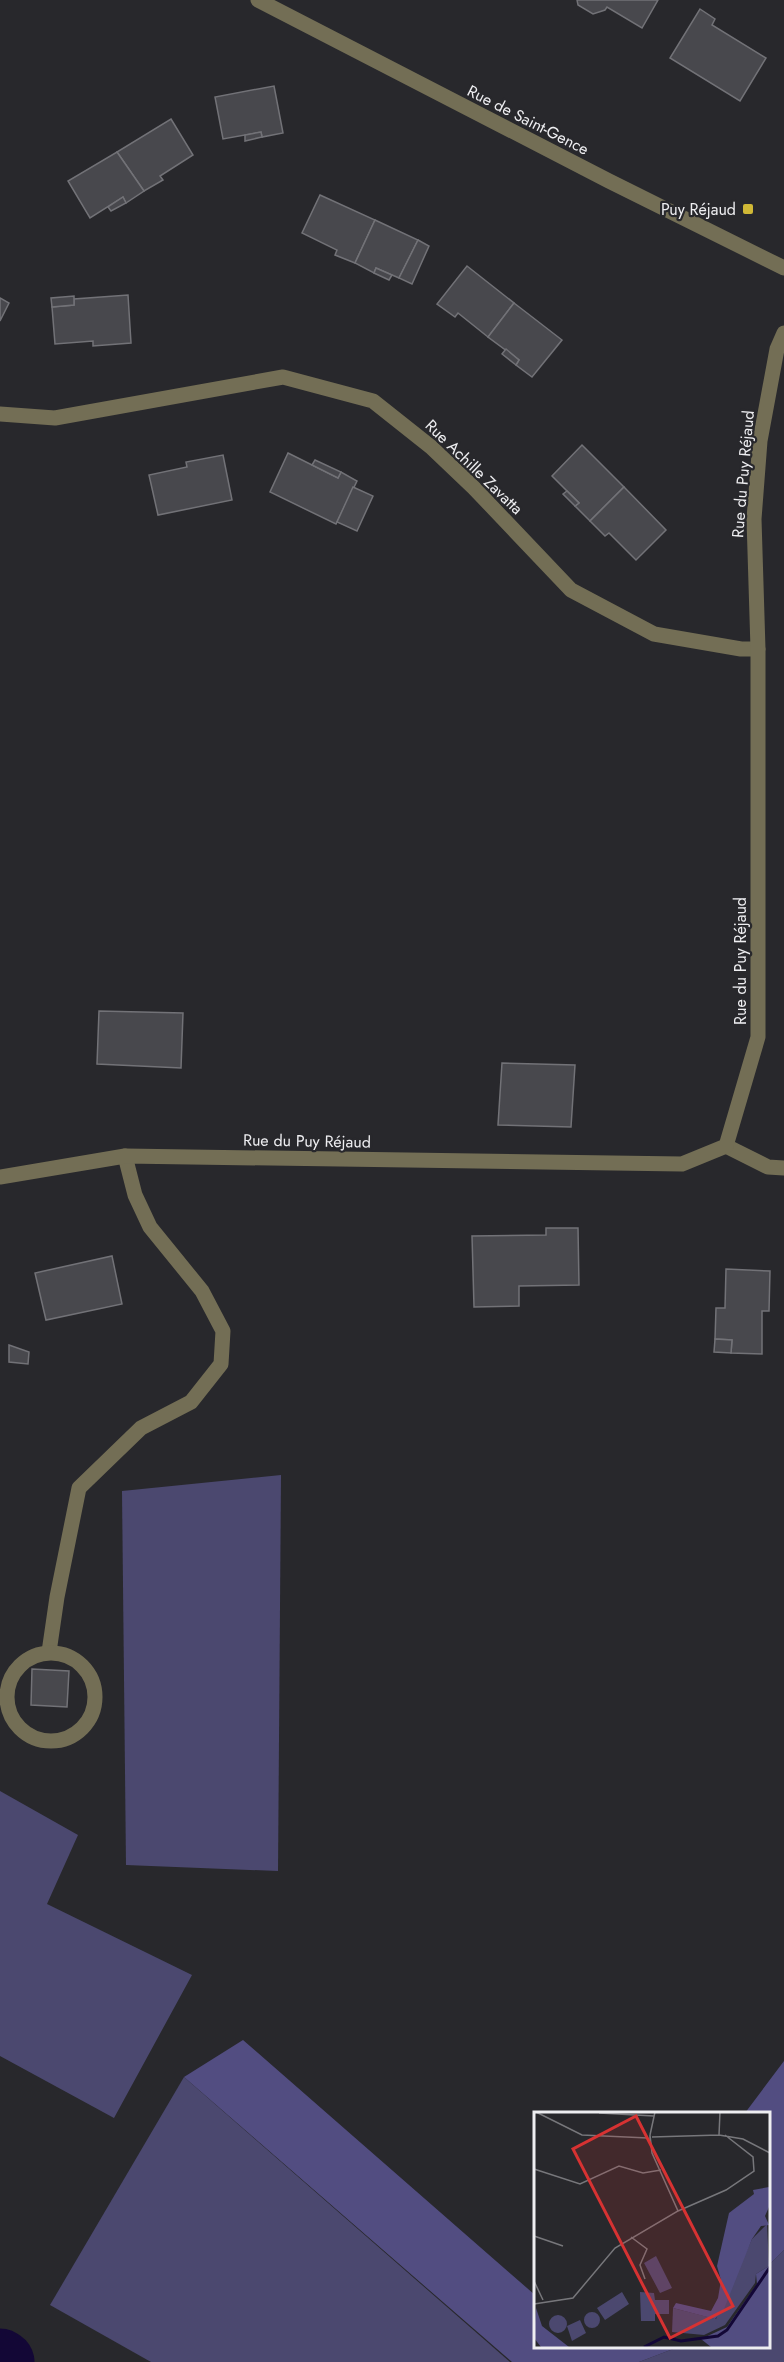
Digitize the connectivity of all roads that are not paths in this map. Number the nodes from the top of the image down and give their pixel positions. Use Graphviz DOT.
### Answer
graph roads {
  1 [pos="258,0"];
  2 [pos="784,268"];
  3 [pos="784,333"];
  4 [pos="0,414"];
  5 [pos="758,649"];
  6 [pos="726,1146"];
  7 [pos="125,1156"];
  8 [pos="784,1168"];
  9 [pos="0,1177"];
  10 [pos="49,1652"];
  1 -- 2 [label="street, Rue de Saint-Gence"];
  3 -- 5 [label="street, Rue du Puy Réjaud"];
  4 -- 5 [label="street, Rue Achille Zavatta"];
  5 -- 6 [label="street, Rue du Puy Réjaud"];
  6 -- 7 [label="street, Rue du Puy Réjaud"];
  6 -- 8 [label="street"];
  7 -- 9 [label="street, Rue du Puy Réjaud"];
  7 -- 10 [label="street"];
  10 -- 10 [label="street"];
}
